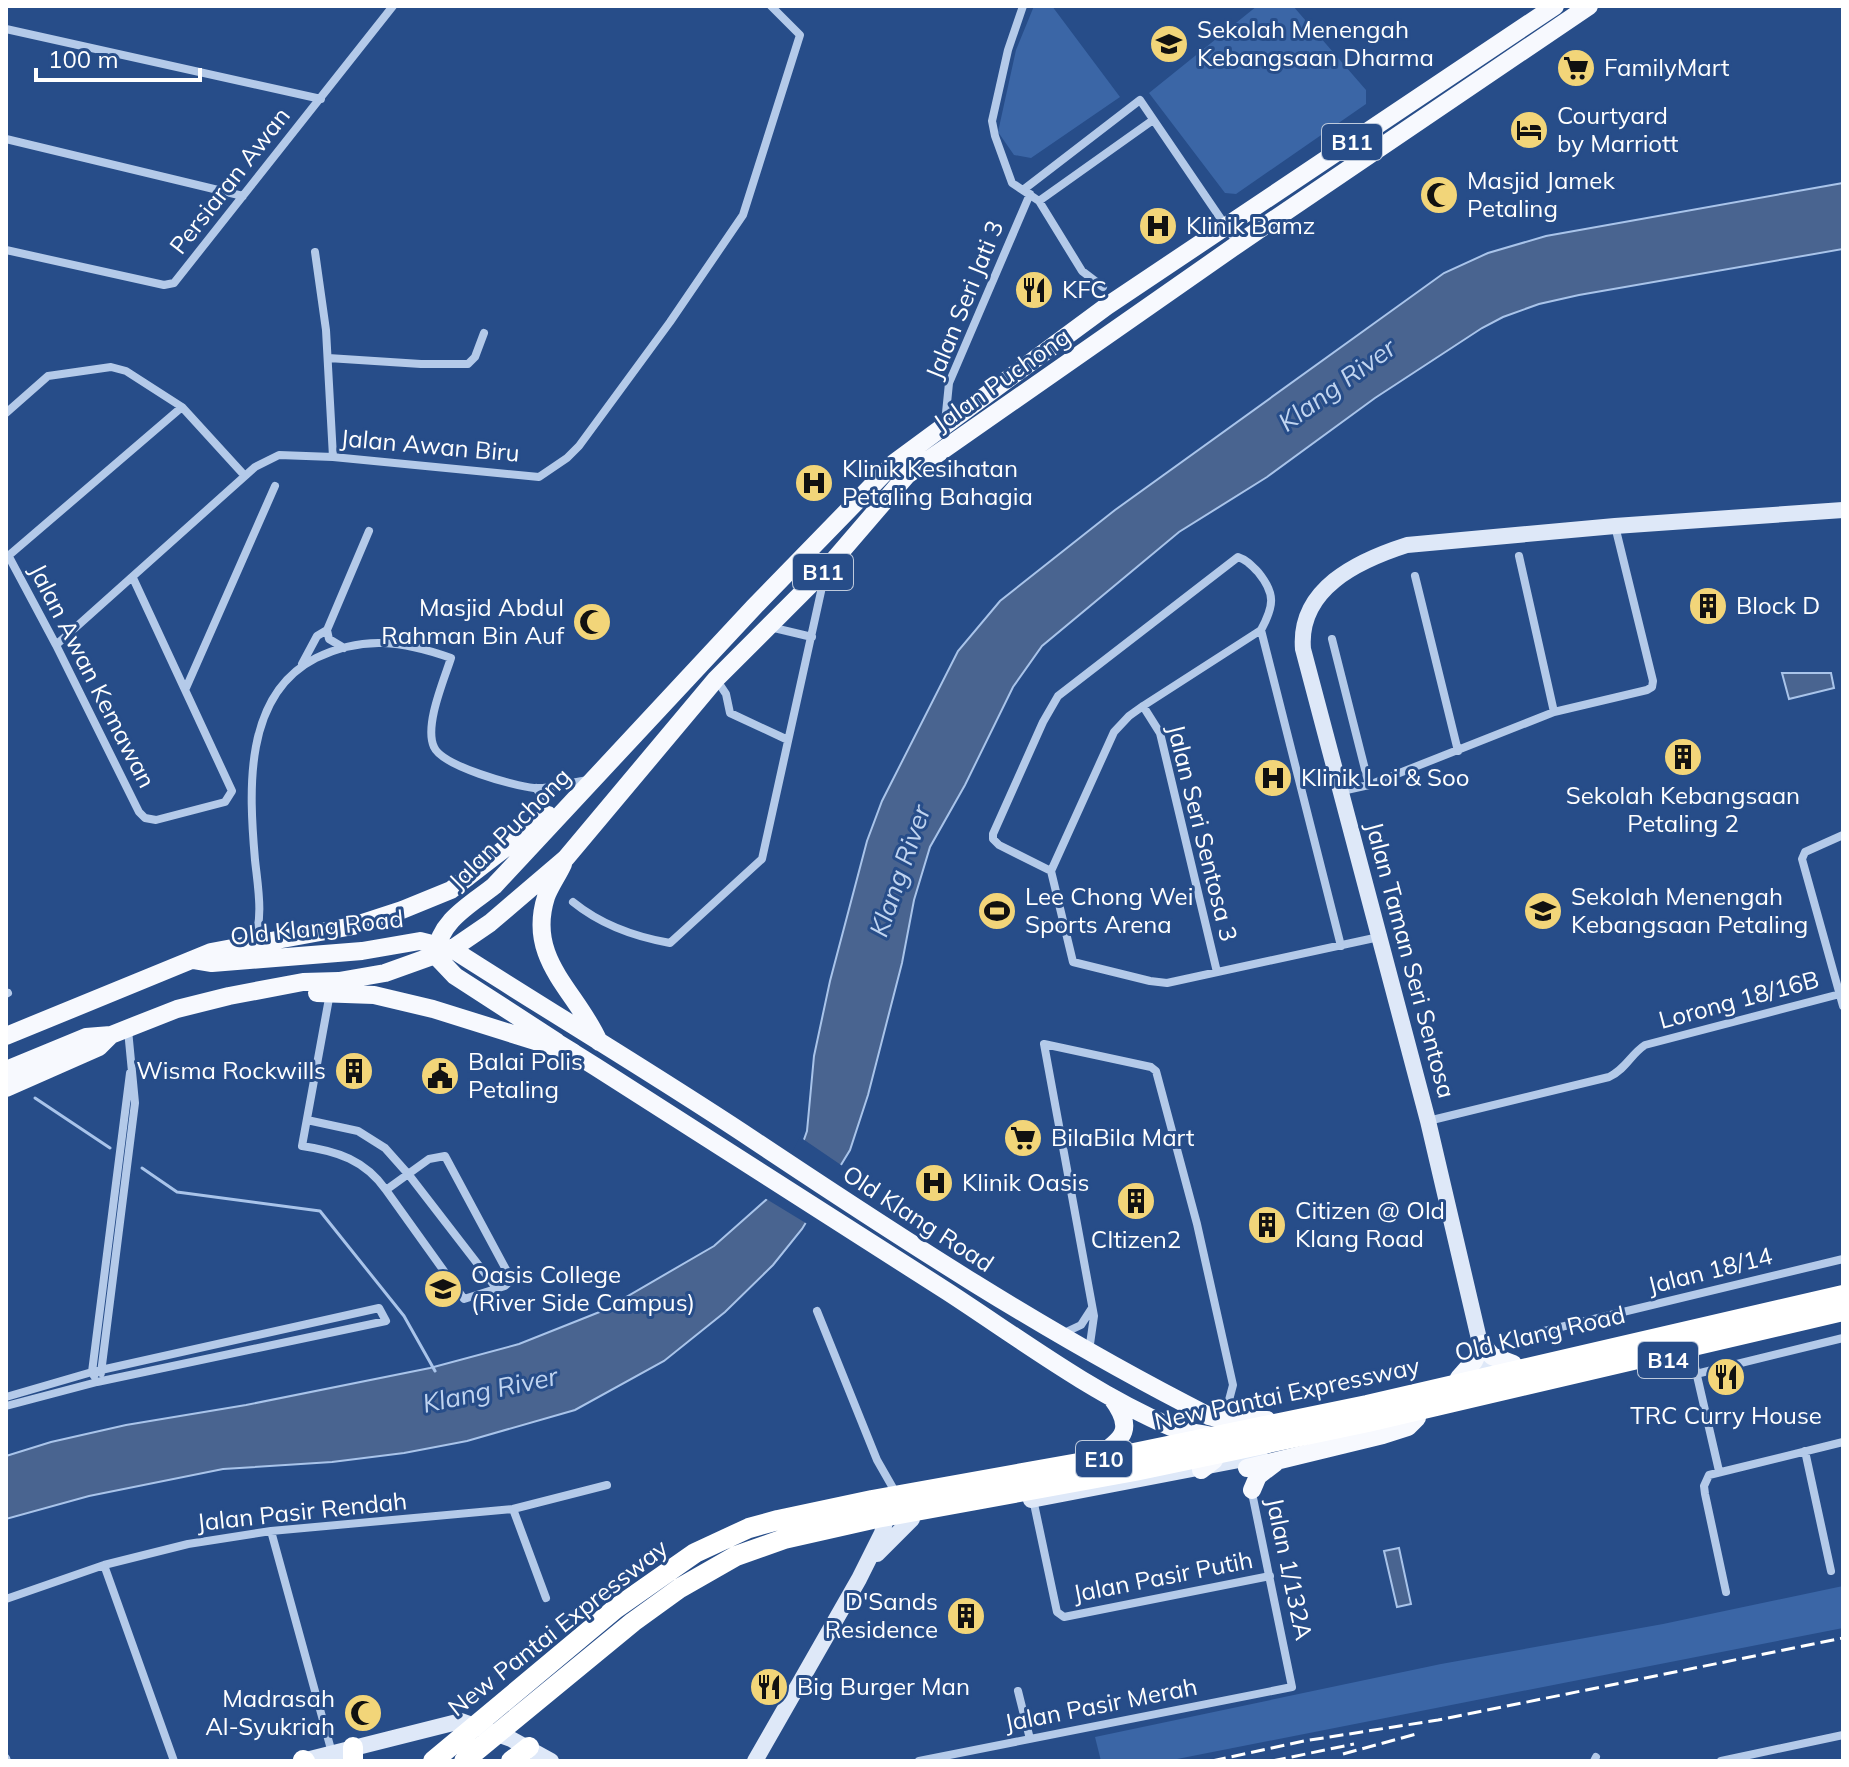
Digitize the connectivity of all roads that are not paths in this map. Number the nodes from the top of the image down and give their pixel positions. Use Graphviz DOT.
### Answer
graph roads {
  1 [pos="393,6"];
  2 [pos="771,6"];
  3 [pos="1023,6"];
  4 [pos="1589,6"];
  5 [pos="1549,14"];
  6 [pos="6,29"];
  7 [pos="321,99"];
  8 [pos="1153,120"];
  9 [pos="6,139"];
  10 [pos="1026,192"];
  11 [pos="243,196"];
  12 [pos="1039,201"];
  13 [pos="1222,219"];
  14 [pos="1238,244"];
  15 [pos="6,250"];
  16 [pos="315,252"];
  17 [pos="1103,287"];
  18 [pos="484,333"];
  19 [pos="328,358"];
  20 [pos="182,407"];
  21 [pos="6,413"];
  22 [pos="945,424"];
  23 [pos="333,457"];
  24 [pos="245,476"];
  25 [pos="275,486"];
  26 [pos="1843,510"];
  27 [pos="1615,526"];
  28 [pos="369,531"];
  29 [pos="7,556"];
  30 [pos="1519,556"];
  31 [pos="826,569"];
  32 [pos="1415,576"];
  33 [pos="133,578"];
  34 [pos="767,627"];
  35 [pos="327,630"];
  36 [pos="1261,630"];
  37 [pos="812,637"];
  38 [pos="1332,639"];
  39 [pos="56,645"];
  40 [pos="344,648"];
  41 [pos="301,666"];
  42 [pos="716,679"];
  43 [pos="186,688"];
  44 [pos="1143,706"];
  45 [pos="1554,712"];
  46 [pos="788,740"];
  47 [pos="1458,751"];
  48 [pos="592,780"];
  49 [pos="1369,785"];
  50 [pos="536,788"];
  51 [pos="1342,791"];
  52 [pos="575,797"];
  53 [pos="540,821"];
  54 [pos="1843,835"];
  55 [pos="566,858"];
  56 [pos="1051,871"];
  57 [pos="573,902"];
  58 [pos="1379,937"];
  59 [pos="253,945"];
  60 [pos="1341,946"];
  61 [pos="442,950"];
  62 [pos="194,960"];
  63 [pos="1217,972"];
  64 [pos="330,993"];
  65 [pos="1840,994"];
  66 [pos="229,996"];
  67 [pos="1843,1006"];
  68 [pos="119,1031"];
  69 [pos="6,1036"];
  70 [pos="600,1043"];
  71 [pos="574,1053"];
  72 [pos="6,1070"];
  73 [pos="6,1088"];
  74 [pos="307,1120"];
  75 [pos="1428,1121"];
  76 [pos="409,1175"];
  77 [pos="386,1190"];
  78 [pos="1843,1259"];
  79 [pos="1843,1288"];
  80 [pos="497,1289"];
  81 [pos="1843,1295"];
  82 [pos="1092,1308"];
  83 [pos="817,1311"];
  84 [pos="1843,1311"];
  85 [pos="1843,1319"];
  86 [pos="1054,1332"];
  87 [pos="1540,1332"];
  88 [pos="1843,1338"];
  89 [pos="1482,1344"];
  90 [pos="1088,1353"];
  91 [pos="1692,1354"];
  92 [pos="1513,1364"];
  93 [pos="1487,1370"];
  94 [pos="97,1371"];
  95 [pos="1696,1374"];
  96 [pos="1459,1378"];
  97 [pos="97,1382"];
  98 [pos="1109,1394"];
  99 [pos="6,1397"];
  100 [pos="1493,1400"];
  101 [pos="6,1406"];
  102 [pos="1417,1418"];
  103 [pos="1222,1428"];
  104 [pos="1843,1442"];
  105 [pos="1301,1446"];
  106 [pos="1805,1451"];
  107 [pos="1096,1457"];
  108 [pos="1281,1460"];
  109 [pos="1246,1464"];
  110 [pos="1201,1470"];
  111 [pos="1719,1471"];
  112 [pos="607,1485"];
  113 [pos="893,1488"];
  114 [pos="1104,1488"];
  115 [pos="1252,1490"];
  116 [pos="1033,1499"];
  117 [pos="889,1508"];
  118 [pos="513,1509"];
  119 [pos="912,1519"];
  120 [pos="271,1531"];
  121 [pos="104,1565"];
  122 [pos="864,1566"];
  123 [pos="1831,1571"];
  124 [pos="1270,1576"];
  125 [pos="1726,1592"];
  126 [pos="546,1598"];
  127 [pos="6,1599"];
  128 [pos="1292,1687"];
  129 [pos="1018,1691"];
  130 [pos="1843,1735"];
  131 [pos="1030,1739"];
  132 [pos="529,1747"];
  133 [pos="332,1753"];
  134 [pos="353,1754"];
  135 [pos="174,1761"];
  136 [pos="303,1761"];
  137 [pos="433,1761"];
  138 [pos="464,1761"];
  139 [pos="511,1761"];
  140 [pos="551,1761"];
  141 [pos="755,1761"];
  142 [pos="919,1761"];
  143 [pos="1721,1761"];
  1 -- 7 [label="street, Persiaran Awan"];
  2 -- 23 [label="street, Jalan Awan Biru"];
  3 -- 10 [label="street"];
  4 -- 5 [label="main road, Jalan Puchong / B11"];
  5 -- 13 [label="main road, Jalan Puchong / B11"];
  5 -- 14 [label="main road, Jalan Puchong / B11"];
  6 -- 7 [label="street"];
  7 -- 11 [label="street, Persiaran Awan"];
  8 -- 10 [label="street"];
  8 -- 12 [label="street"];
  8 -- 13 [label="street"];
  9 -- 11 [label="street"];
  10 -- 12 [label="street"];
  10 -- 22 [label="street, Jalan Seri Jati 3"];
  11 -- 15 [label="street, Persiaran Awan"];
  12 -- 17 [label="street"];
  13 -- 14 [label="street"];
  13 -- 22 [label="main road, Jalan Puchong / B11"];
  14 -- 31 [label="main road, Jalan Puchong / B11"];
  16 -- 19 [label="street"];
  18 -- 19 [label="street"];
  19 -- 23 [label="street"];
  20 -- 21 [label="street"];
  20 -- 24 [label="street"];
  20 -- 29 [label="street"];
  22 -- 48 [label="main road, Jalan Puchong / B11"];
  23 -- 24 [label="street, Jalan Awan Biru"];
  24 -- 33 [label="street, Jalan Awan Biru"];
  25 -- 43 [label="street"];
  26 -- 27 [label="main road, Jalan Taman Seri Sentosa"];
  27 -- 45 [label="street"];
  27 -- 51 [label="main road, Jalan Taman Seri Sentosa"];
  28 -- 35 [label="street"];
  29 -- 39 [label="street, Jalan Awan Kemawan"];
  30 -- 45 [label="street"];
  31 -- 34 [label="main road, Jalan Puchong / B11"];
  31 -- 37 [label="street"];
  32 -- 47 [label="street"];
  33 -- 39 [label="street, Jalan Awan Biru"];
  33 -- 43 [label="street"];
  34 -- 37 [label="street"];
  34 -- 42 [label="main road, Jalan Puchong / B11"];
  35 -- 40 [label="street"];
  35 -- 41 [label="street"];
  36 -- 44 [label="street"];
  36 -- 56 [label="street"];
  36 -- 60 [label="street"];
  37 -- 46 [label="street"];
  38 -- 49 [label="street"];
  39 -- 43 [label="street, Jalan Awan Kemawan"];
  40 -- 41 [label="street"];
  40 -- 50 [label="street"];
  41 -- 59 [label="street"];
  42 -- 46 [label="street"];
  42 -- 55 [label="main road, Jalan Puchong / B11"];
  44 -- 56 [label="street"];
  44 -- 63 [label="street, Jalan Seri Sentosa 3"];
  45 -- 47 [label="street"];
  46 -- 57 [label="street"];
  47 -- 49 [label="street"];
  48 -- 50 [label="street"];
  48 -- 52 [label="main road, Jalan Puchong / B11"];
  49 -- 51 [label="street"];
  50 -- 53 [label="street"];
  51 -- 58 [label="main road, Jalan Taman Seri Sentosa"];
  52 -- 53 [label="main road"];
  52 -- 61 [label="main road, Jalan Puchong / B11"];
  53 -- 59 [label="main road"];
  54 -- 65 [label="street"];
  55 -- 61 [label="main road, Jalan Puchong / B11"];
  55 -- 70 [label="main road"];
  56 -- 63 [label="street"];
  58 -- 60 [label="street"];
  58 -- 75 [label="main road, Jalan Taman Seri Sentosa"];
  59 -- 62 [label="main road"];
  60 -- 63 [label="street"];
  61 -- 62 [label="main road, Old Klang Road"];
  61 -- 66 [label="main road, Old Klang Road"];
  61 -- 70 [label="main road, Old Klang Road"];
  61 -- 71 [label="main road, Old Klang Road"];
  62 -- 69 [label="main road, Old Klang Road"];
  64 -- 66 [label="main road"];
  64 -- 71 [label="main road"];
  64 -- 74 [label="street"];
  65 -- 67 [label="street"];
  65 -- 75 [label="street, Lorong 18/16B"];
  66 -- 68 [label="main road, Old Klang Road"];
  68 -- 72 [label="main road"];
  68 -- 73 [label="main road, Old Klang Road"];
  68 -- 94 [label="street"];
  70 -- 86 [label="main road, Old Klang Road"];
  71 -- 98 [label="main road, Old Klang Road"];
  74 -- 76 [label="street"];
  74 -- 77 [label="street"];
  75 -- 89 [label="main road, Jalan Taman Seri Sentosa"];
  76 -- 77 [label="street"];
  76 -- 80 [label="street"];
  76 -- 80 [label="street"];
  77 -- 80 [label="street"];
  78 -- 87 [label="street, Jalan 18/14"];
  79 -- 92 [label="main road, Old Klang Road / B14"];
  81 -- 137 [label="highway, New Pantai Expressway / E10, bridge"];
  82 -- 86 [label="street"];
  82 -- 90 [label="street"];
  82 -- 103 [label="street"];
  83 -- 113 [label="street"];
  84 -- 138 [label="highway, New Pantai Expressway / E10, bridge"];
  85 -- 91 [label="main road, Old Klang Road / B14"];
  86 -- 90 [label="main road, Old Klang Road"];
  86 -- 103 [label="main road"];
  88 -- 95 [label="street"];
  89 -- 92 [label="main road"];
  89 -- 93 [label="main road, Jalan Taman Seri Sentosa"];
  89 -- 96 [label="main road"];
  90 -- 103 [label="main road, Old Klang Road / B14"];
  91 -- 95 [label="street"];
  91 -- 100 [label="main road, Old Klang Road / B14"];
  92 -- 93 [label="main road, Old Klang Road / B14"];
  93 -- 96 [label="main road, Old Klang Road / B14"];
  93 -- 100 [label="main road, Jalan Taman Seri Sentosa"];
  94 -- 97 [label="street"];
  94 -- 97 [label="street"];
  94 -- 99 [label="street"];
  95 -- 111 [label="street"];
  96 -- 103 [label="main road, Old Klang Road / B14"];
  97 -- 101 [label="street"];
  98 -- 103 [label="main road, Old Klang Road / B14"];
  98 -- 107 [label="main road"];
  100 -- 102 [label="main road, Old Klang Road / B14"];
  102 -- 105 [label="main road, Old Klang Road / B14"];
  102 -- 108 [label="main road"];
  103 -- 105 [label="main road, Old Klang Road / B14"];
  103 -- 109 [label="main road"];
  103 -- 110 [label="main road"];
  104 -- 106 [label="street"];
  105 -- 109 [label="main road"];
  106 -- 111 [label="street"];
  106 -- 123 [label="street"];
  107 -- 113 [label="main road"];
  107 -- 114 [label="main road"];
  108 -- 109 [label="main road"];
  108 -- 115 [label="main road"];
  109 -- 110 [label="main road"];
  109 -- 115 [label="street, Jalan 1/132A"];
  110 -- 114 [label="main road"];
  111 -- 125 [label="street"];
  112 -- 118 [label="street, Jalan Pasir Rendah"];
  113 -- 117 [label="main road"];
  114 -- 116 [label="main road"];
  115 -- 124 [label="street, Jalan 1/132A"];
  116 -- 119 [label="main road"];
  116 -- 124 [label="street, Jalan Pasir Putih"];
  117 -- 119 [label="main road"];
  117 -- 122 [label="main road"];
  118 -- 120 [label="street, Jalan Pasir Rendah"];
  118 -- 126 [label="street"];
  119 -- 122 [label="main road"];
  120 -- 121 [label="street, Jalan Pasir Rendah"];
  120 -- 133 [label="street"];
  121 -- 127 [label="street, Jalan Pasir Rendah"];
  121 -- 135 [label="street"];
  122 -- 141 [label="main road"];
  124 -- 128 [label="street, Jalan 1/132A"];
  128 -- 131 [label="street, Jalan Pasir Merah"];
  129 -- 131 [label="street"];
  130 -- 143 [label="street"];
  131 -- 142 [label="street, Jalan Pasir Merah"];
  132 -- 134 [label="main road"];
  132 -- 139 [label="highway"];
  132 -- 140 [label="main road"];
  133 -- 134 [label="main road"];
  133 -- 136 [label="main road"];
}
